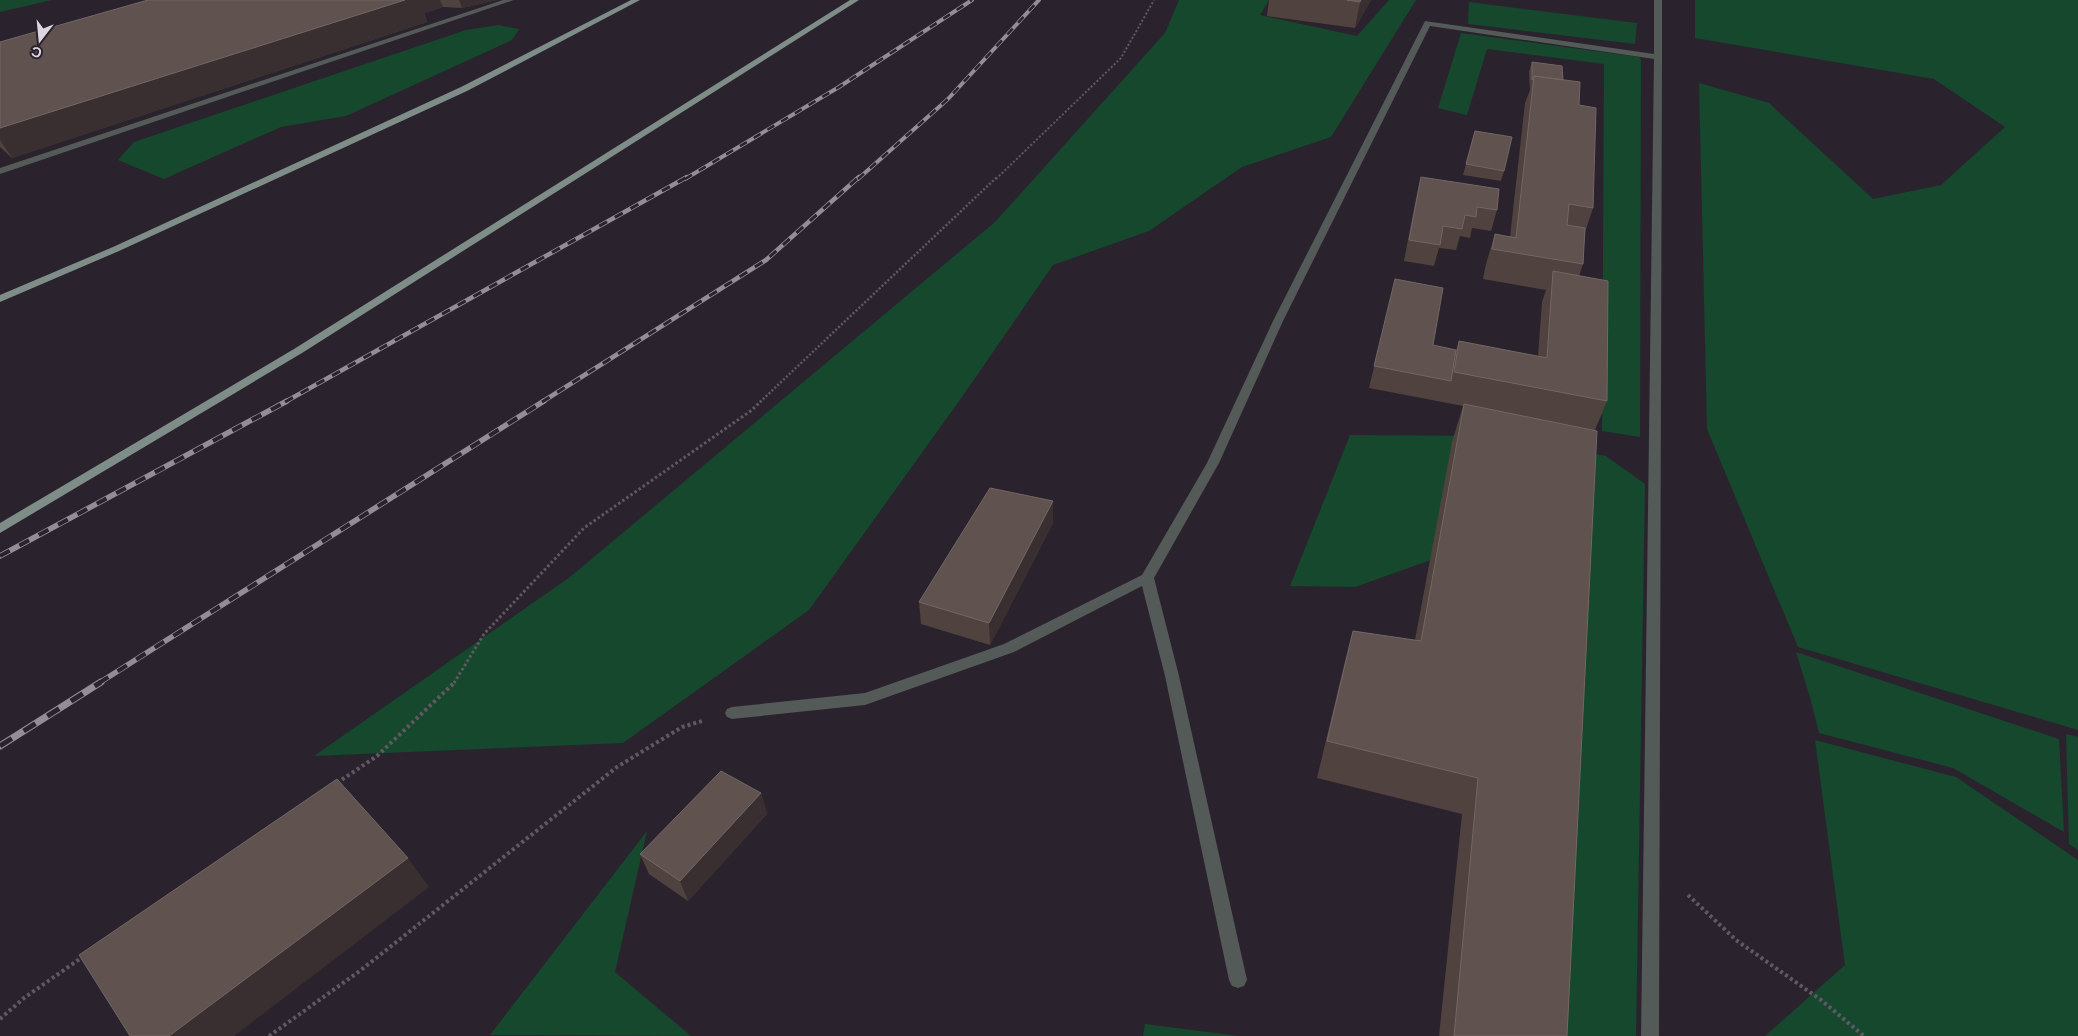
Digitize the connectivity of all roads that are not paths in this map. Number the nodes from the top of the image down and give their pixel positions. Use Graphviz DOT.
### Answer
graph roads {
  1 [pos="510,0"];
  2 [pos="636,0"];
  3 [pos="855,0"];
  4 [pos="1658,0"];
  5 [pos="1658,56"];
  6 [pos="0,171"];
  7 [pos="0,299"];
  8 [pos="0,529"];
  9 [pos="1147,578"];
  10 [pos="732,713"];
  11 [pos="1238,980"];
  12 [pos="1650,1036"];
  1 -- 6 [label="lane"];
  2 -- 7 [label="main road"];
  3 -- 8 [label="main road"];
  4 -- 5 [label="lane"];
  5 -- 9 [label="lane"];
  5 -- 12 [label="lane"];
  9 -- 10 [label="lane"];
  9 -- 11 [label="lane"];
}
